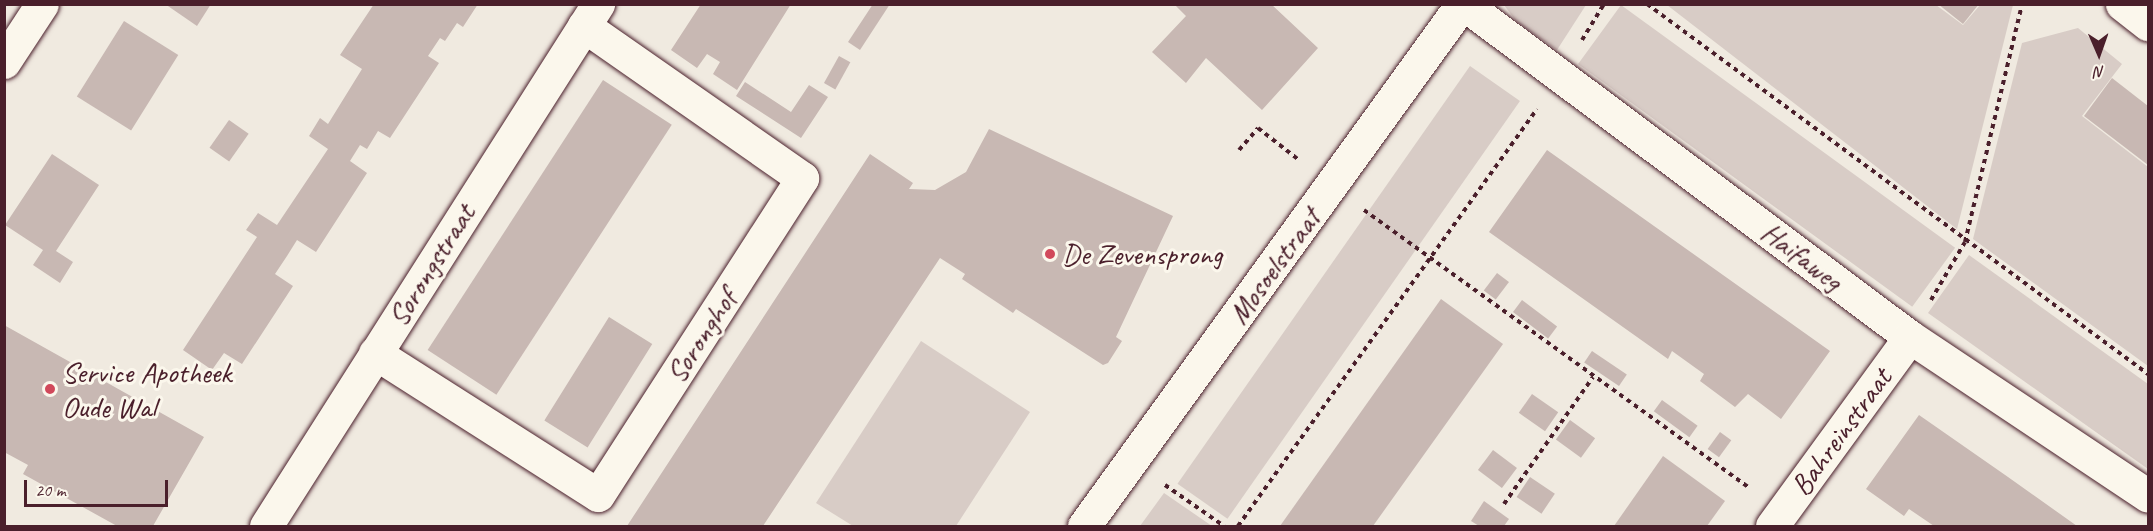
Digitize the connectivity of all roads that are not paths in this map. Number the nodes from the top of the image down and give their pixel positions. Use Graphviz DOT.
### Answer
graph roads {
  1 [pos="42,4"];
  2 [pos="1463,4"];
  3 [pos="2122,4"];
  4 [pos="591,15"];
  5 [pos="2148,24"];
  6 [pos="4,62"];
  7 [pos="1910,337"];
  8 [pos="375,353"];
  9 [pos="2148,496"];
  10 [pos="1777,519"];
  11 [pos="266,526"];
  12 [pos="1084,526"];
  1 -- 6 [label="street"];
  2 -- 7 [label="street, Haifaweg"];
  2 -- 12 [label="street, Mosoelstraat"];
  3 -- 5 [label="street"];
  4 -- 8 [label="street, Sorongstraat"];
  4 -- 8 [label="street, Soronghof"];
  7 -- 9 [label="street, Haifaweg"];
  7 -- 10 [label="street, Bahreinstraat"];
  8 -- 11 [label="street, Sorongstraat"];
}
